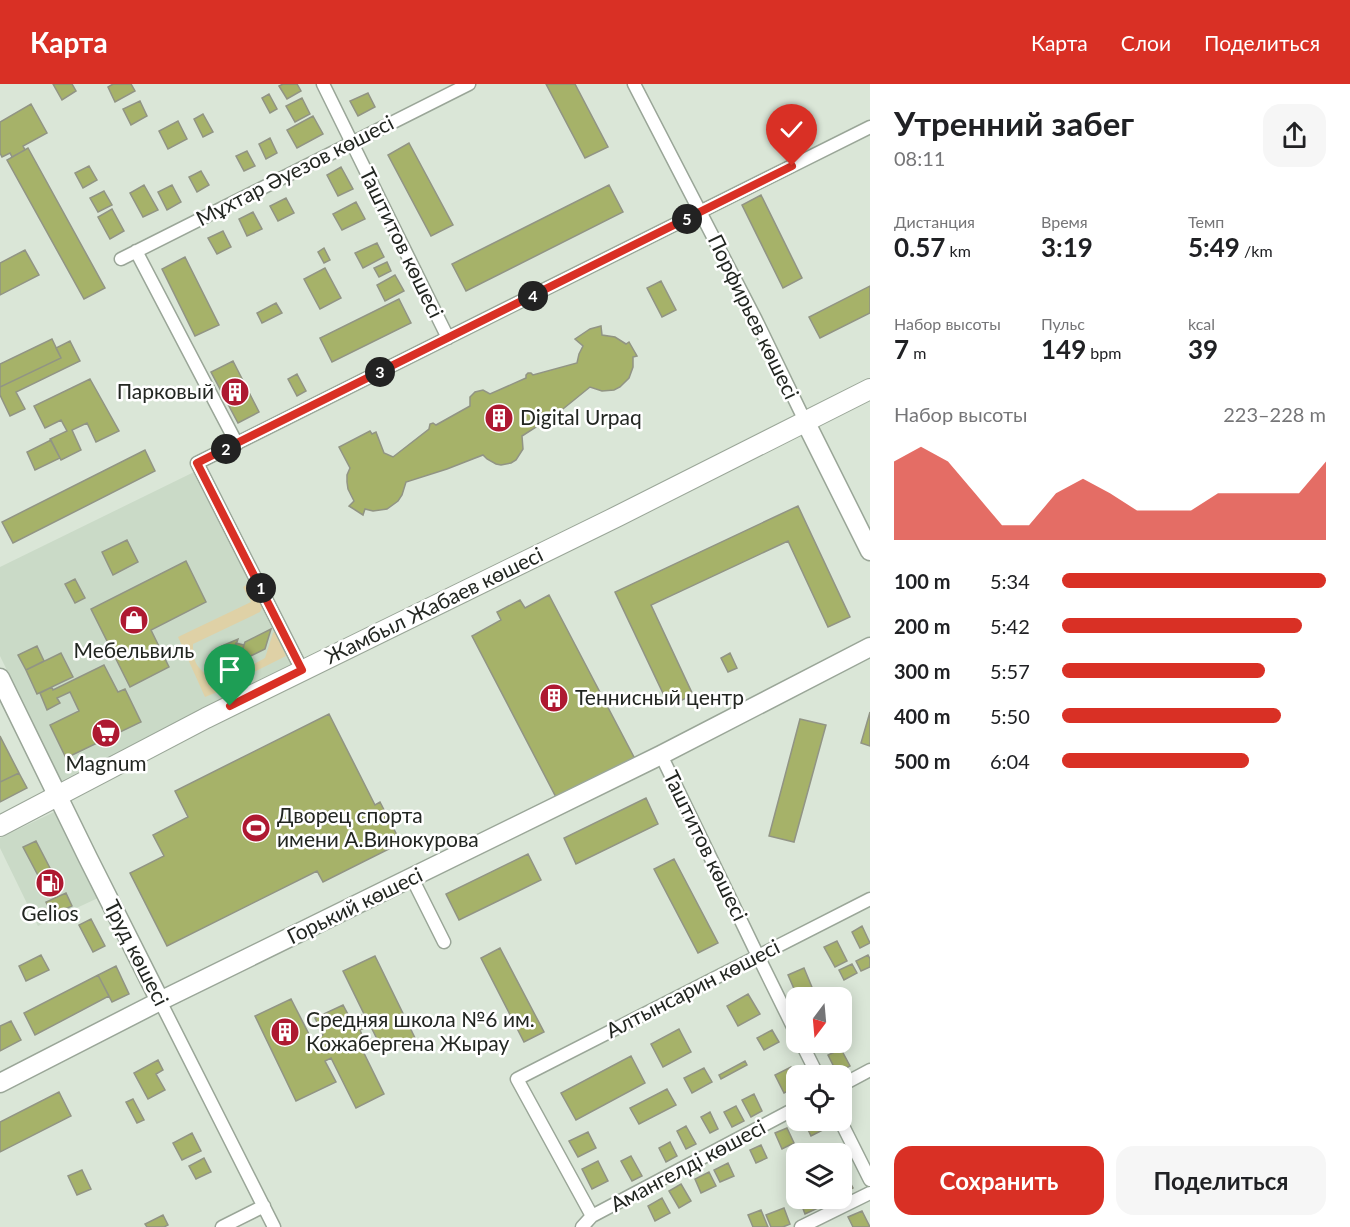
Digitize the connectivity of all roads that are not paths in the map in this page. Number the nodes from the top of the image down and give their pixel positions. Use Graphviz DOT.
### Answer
graph roads {
  1 [pos="323,84"];
  2 [pos="469,84"];
  3 [pos="634,84"];
  4 [pos="870,127"];
  5 [pos="352,143"];
  6 [pos="701,212"];
  7 [pos="136,251"];
  8 [pos="121,259"];
  9 [pos="448,338"];
  10 [pos="870,389"];
  11 [pos="805,421"];
  12 [pos="237,444"];
  13 [pos="870,551"];
  14 [pos="870,647"];
  15 [pos="302,670"];
  16 [pos="0,678"];
  17 [pos="661,755"];
  18 [pos="58,795"];
  19 [pos="0,826"];
  20 [pos="412,878"];
  21 [pos="870,899"];
  22 [pos="444,942"];
  23 [pos="758,956"];
  24 [pos="160,1001"];
  25 [pos="786,1013"];
  26 [pos="870,1070"];
  27 [pos="852,1079"];
  28 [pos="0,1083"];
  29 [pos="786,1113"];
  30 [pos="846,1131"];
  31 [pos="870,1180"];
  32 [pos="870,1193"];
  33 [pos="264,1206"];
  34 [pos="592,1216"];
  35 [pos="222,1227"];
  36 [pos="274,1227"];
  37 [pos="582,1227"];
  38 [pos="801,1227"];
  1 -- 5 [label="street, Таштитов көшесі"];
  2 -- 5 [label="street, Мұхтар Әуезов көшесі"];
  3 -- 6 [label="street, Порфирьев көшесі"];
  4 -- 6 [label="street"];
  5 -- 7 [label="street, Мұхтар Әуезов көшесі"];
  5 -- 9 [label="street, Таштитов көшесі"];
  6 -- 9 [label="street"];
  6 -- 11 [label="street, Порфирьев көшесі"];
  7 -- 8 [label="street, Мұхтар Әуезов көшесі"];
  7 -- 12 [label="street"];
  9 -- 12 [label="street"];
  10 -- 11 [label="main road, Жамбыл Жабаев көшесі"];
  11 -- 13 [label="street, Порфирьев көшесі"];
  11 -- 15 [label="main road, Жамбыл Жабаев көшесі"];
  12 -- 15 [label="street"];
  14 -- 17 [label="street, Горький көшесі"];
  15 -- 18 [label="main road, Жамбыл Жабаев көшесі"];
  16 -- 18 [label="street, Труд көшесі"];
  17 -- 20 [label="street, Горький көшесі"];
  17 -- 23 [label="street, Таштитов көшесі"];
  18 -- 19 [label="main road, Жамбыл Жабаев көшесі"];
  18 -- 24 [label="street, Труд көшесі"];
  20 -- 22 [label="street"];
  20 -- 24 [label="street, Горький көшесі"];
  21 -- 23 [label="street, Алтынсарин көшесі"];
  23 -- 25 [label="street, Таштитов көшесі"];
  23 -- 34 [label="street, Алтынсарин көшесі"];
  24 -- 28 [label="street, Горький көшесі"];
  24 -- 33 [label="street, Труд көшесі"];
  26 -- 27 [label="street"];
  29 -- 34 [label="street, Амангелді көшесі"];
  30 -- 31 [label="street"];
  32 -- 38 [label="street"];
  33 -- 35 [label="street"];
  33 -- 36 [label="street, Труд көшесі"];
  34 -- 37 [label="street, Амангелді көшесі"];
}
